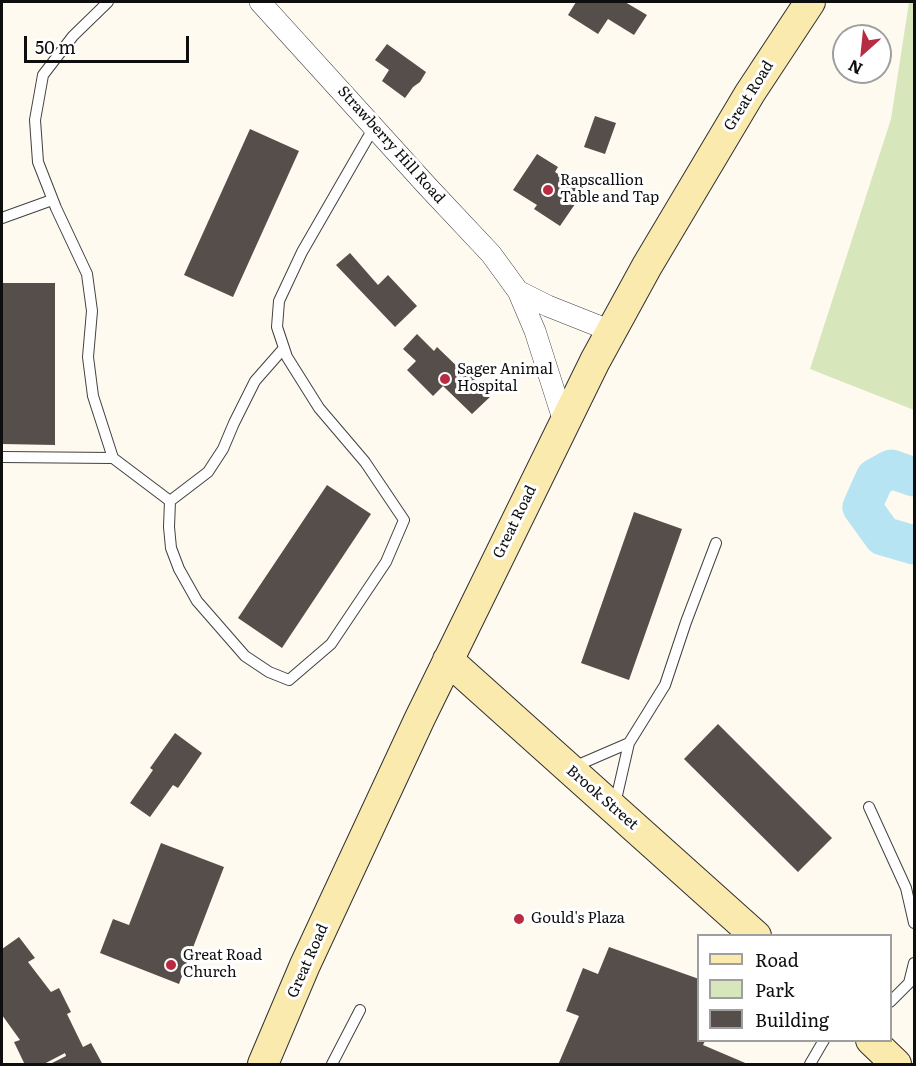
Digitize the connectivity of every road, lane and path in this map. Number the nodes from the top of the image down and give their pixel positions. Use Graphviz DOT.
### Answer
graph roads {
  1 [pos="108,2"];
  2 [pos="260,2"];
  3 [pos="810,2"];
  4 [pos="374,127"];
  5 [pos="52,200"];
  6 [pos="2,218"];
  7 [pos="518,291"];
  8 [pos="611,331"];
  9 [pos="284,348"];
  10 [pos="564,422"];
  11 [pos="2,457"];
  12 [pos="113,458"];
  13 [pos="170,501"];
  14 [pos="716,543"];
  15 [pos="448,660"];
  16 [pos="629,743"];
  17 [pos="569,769"];
  18 [pos="869,807"];
  19 [pos="614,808"];
  20 [pos="915,923"];
  21 [pos="754,934"];
  22 [pos="915,963"];
  23 [pos="892,1001"];
  24 [pos="360,1010"];
  25 [pos="823,1042"];
  26 [pos="872,1042"];
  27 [pos="263,1065"];
  28 [pos="332,1065"];
  29 [pos="810,1065"];
  30 [pos="896,1065"];
  1 -- 5 [label="lane"];
  2 -- 4 [label="street, Strawberry Hill Road"];
  3 -- 8 [label="main road, Great Road"];
  4 -- 7 [label="street, Strawberry Hill Road"];
  4 -- 9 [label="lane"];
  5 -- 6 [label="lane"];
  5 -- 12 [label="lane"];
  7 -- 8 [label="street, Strawberry Hill Road"];
  7 -- 10 [label="street, Strawberry Hill Road"];
  8 -- 10 [label="main road, Great Road"];
  9 -- 13 [label="lane"];
  9 -- 13 [label="lane"];
  10 -- 15 [label="main road, Great Road"];
  11 -- 12 [label="lane"];
  12 -- 13 [label="lane"];
  14 -- 16 [label="lane"];
  15 -- 17 [label="main road, Brook Street"];
  15 -- 27 [label="main road, Great Road"];
  16 -- 17 [label="lane"];
  16 -- 19 [label="lane"];
  17 -- 19 [label="main road, Brook Street"];
  18 -- 20 [label="lane"];
  19 -- 21 [label="main road, Brook Street"];
  22 -- 23 [label="lane"];
  24 -- 28 [label="lane"];
  25 -- 29 [label="lane"];
  26 -- 30 [label="main road"];
}
